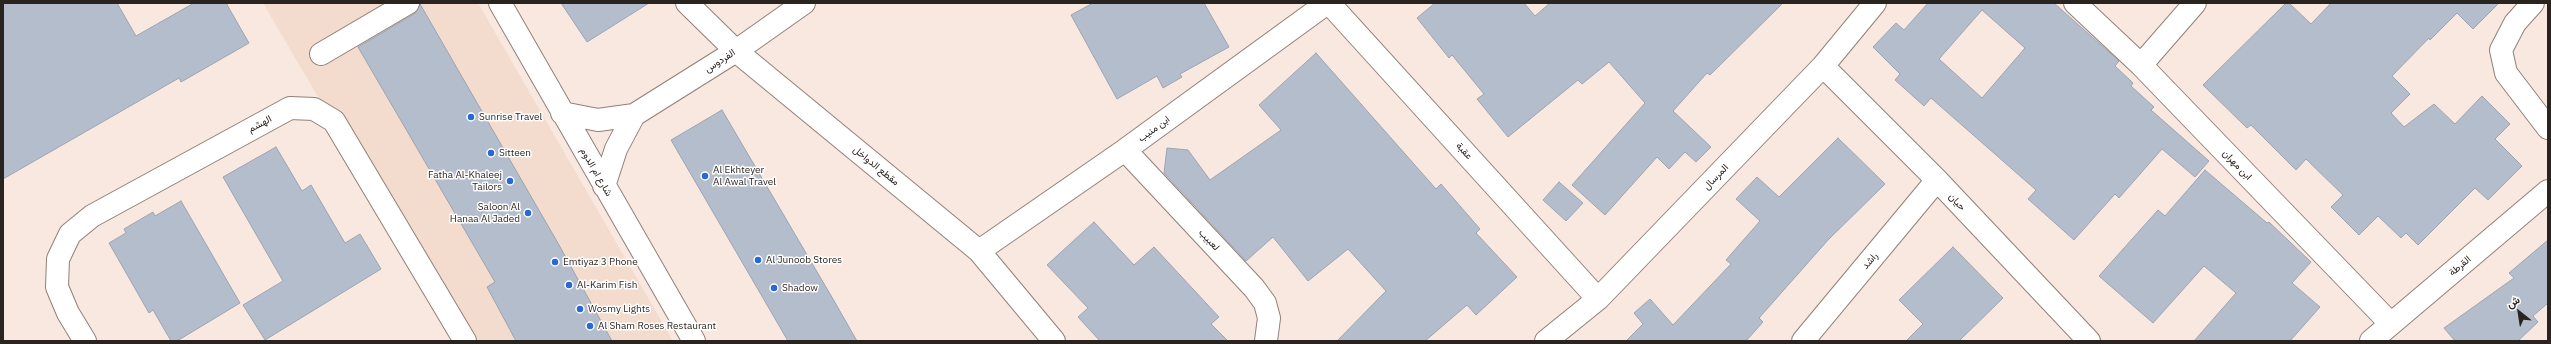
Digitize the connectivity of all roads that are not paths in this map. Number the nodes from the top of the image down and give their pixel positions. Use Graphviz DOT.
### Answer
graph roads {
  1 [pos="408,3"];
  2 [pos="500,3"];
  3 [pos="687,3"];
  4 [pos="804,3"];
  5 [pos="1328,3"];
  6 [pos="1875,3"];
  7 [pos="2075,3"];
  8 [pos="2196,3"];
  9 [pos="2533,3"];
  10 [pos="736,51"];
  11 [pos="321,54"];
  12 [pos="2141,65"];
  13 [pos="1823,66"];
  14 [pos="562,113"];
  15 [pos="634,115"];
  16 [pos="2548,128"];
  17 [pos="1125,150"];
  18 [pos="1937,180"];
  19 [pos="604,186"];
  20 [pos="2548,191"];
  21 [pos="979,251"];
  22 [pos="1598,299"];
  23 [pos="2391,324"];
  24 [pos="84,341"];
  25 [pos="465,341"];
  26 [pos="694,341"];
  27 [pos="1054,341"];
  28 [pos="1266,341"];
  29 [pos="1546,341"];
  30 [pos="1803,341"];
  31 [pos="2089,341"];
  32 [pos="2372,341"];
  1 -- 11 [label="street"];
  2 -- 14 [label="street, شارع ام الدوم"];
  3 -- 10 [label="street, مقطع الدواخل"];
  4 -- 10 [label="street, الفردوس"];
  5 -- 17 [label="street, ابن منيب"];
  5 -- 22 [label="street, عقبة"];
  6 -- 13 [label="street, المرسال"];
  7 -- 12 [label="street, ابن مهران"];
  8 -- 12 [label="street"];
  9 -- 16 [label="street"];
  10 -- 15 [label="street, الفردوس"];
  10 -- 21 [label="street, مقطع الدواخل"];
  12 -- 23 [label="street, ابن مهران"];
  13 -- 18 [label="street, حيان"];
  13 -- 22 [label="street, المرسال"];
  14 -- 15 [label="street, الفردوس"];
  14 -- 19 [label="street, شارع ام الدوم"];
  15 -- 19 [label="street, الفردوس"];
  17 -- 21 [label="street, ابن منيب"];
  17 -- 28 [label="street, لعبيب"];
  18 -- 30 [label="street, راشد"];
  18 -- 31 [label="street, حيان"];
  19 -- 26 [label="street, شارع ام الدوم"];
  20 -- 23 [label="street, القرطة"];
  21 -- 27 [label="street, مقطع الدواخل"];
  22 -- 29 [label="street, المرسال"];
  23 -- 32 [label="street, القرطة"];
  24 -- 25 [label="street, الهشم"];
}
